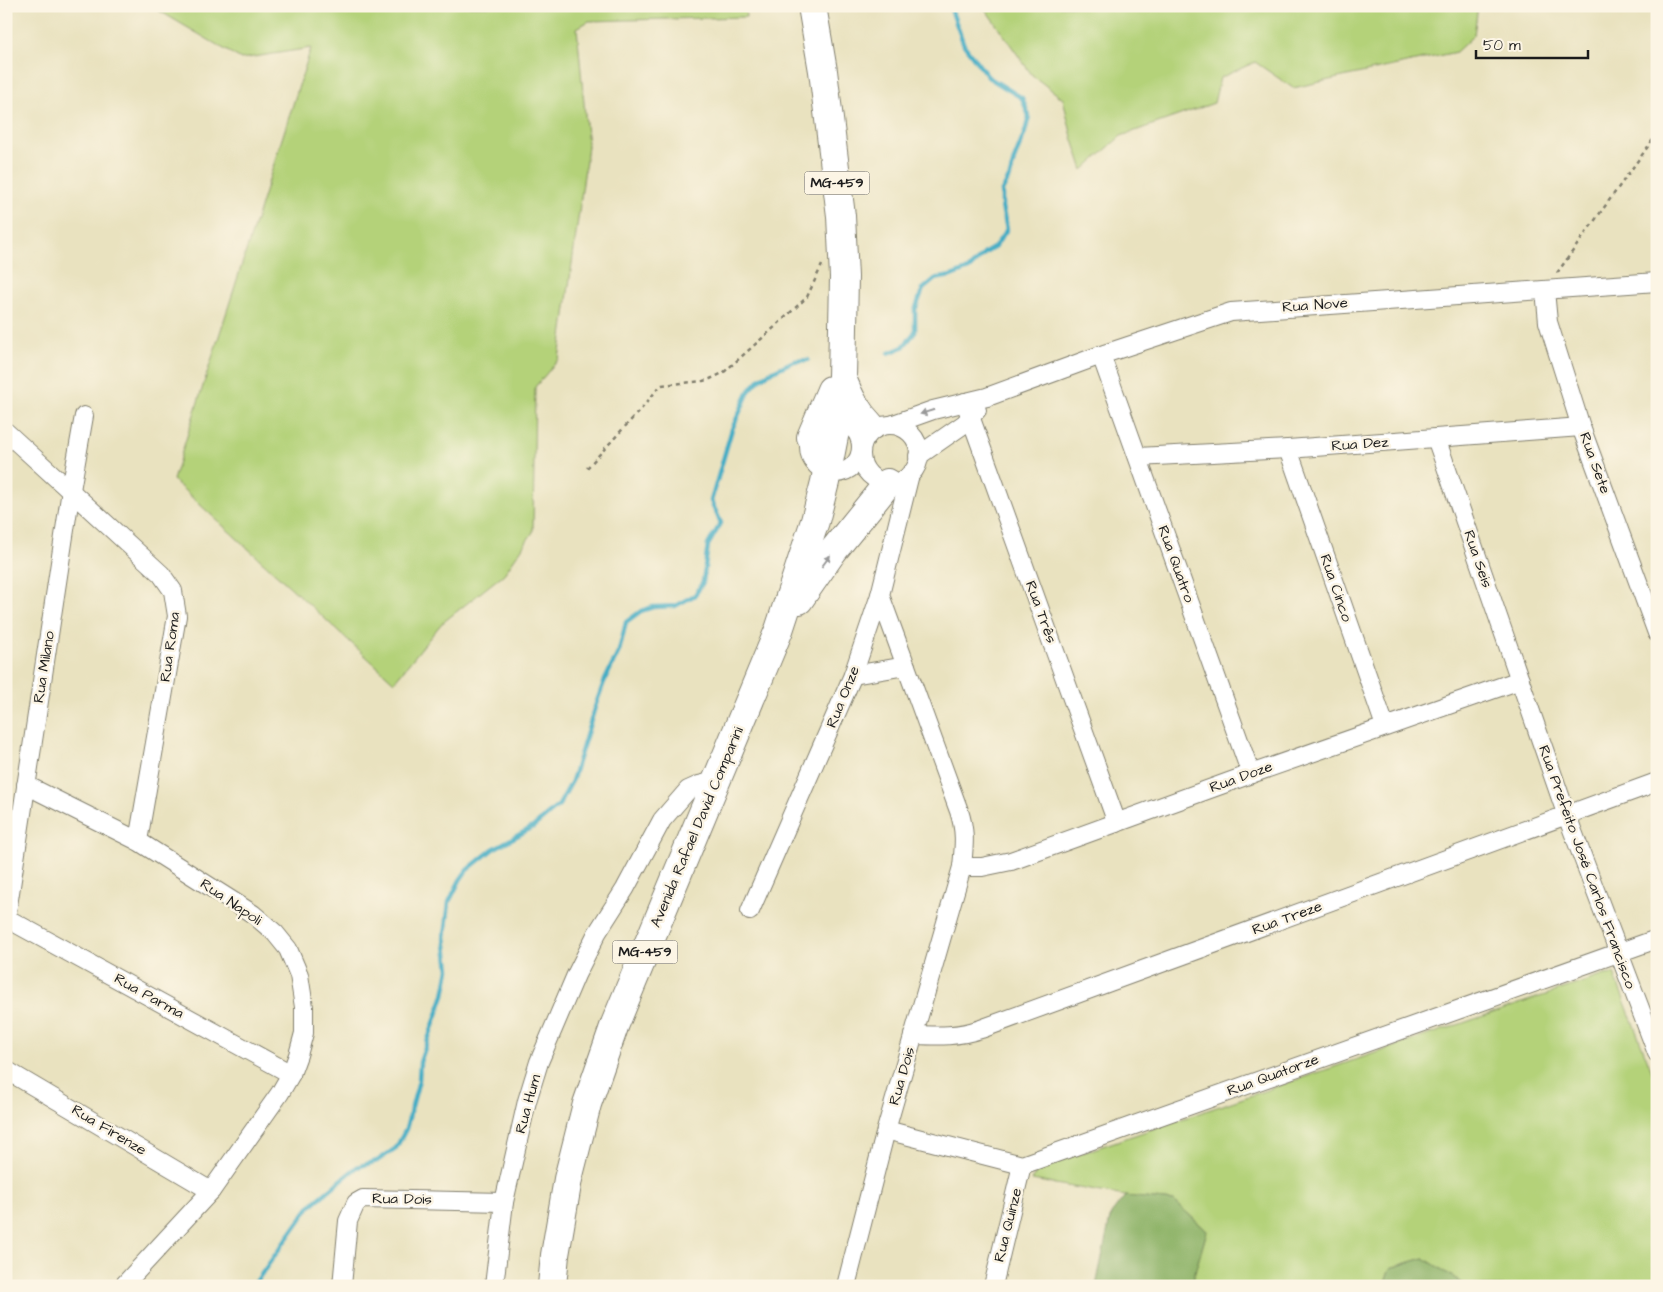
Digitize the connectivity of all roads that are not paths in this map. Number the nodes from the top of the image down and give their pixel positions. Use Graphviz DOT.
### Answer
graph roads {
  1 [pos="812,6"];
  2 [pos="1657,282"];
  3 [pos="1545,290"];
  4 [pos="1101,355"];
  5 [pos="843,369"];
  6 [pos="968,410"];
  7 [pos="84,416"];
  8 [pos="865,424"];
  9 [pos="1581,427"];
  10 [pos="6,432"];
  11 [pos="1436,438"];
  12 [pos="810,443"];
  13 [pos="1288,449"];
  14 [pos="861,450"];
  15 [pos="918,456"];
  16 [pos="1138,457"];
  17 [pos="837,470"];
  18 [pos="890,478"];
  19 [pos="71,490"];
  20 [pos="815,521"];
  21 [pos="880,595"];
  22 [pos="779,630"];
  23 [pos="1657,633"];
  24 [pos="906,666"];
  25 [pos="853,675"];
  26 [pos="1520,680"];
  27 [pos="1385,726"];
  28 [pos="1251,774"];
  29 [pos="716,781"];
  30 [pos="1657,782"];
  31 [pos="26,786"];
  32 [pos="1567,816"];
  33 [pos="1117,823"];
  34 [pos="138,842"];
  35 [pos="962,867"];
  36 [pos="750,911"];
  37 [pos="6,918"];
  38 [pos="1657,939"];
  39 [pos="1618,953"];
  40 [pos="913,1036"];
  41 [pos="1657,1053"];
  42 [pos="6,1070"];
  43 [pos="291,1074"];
  44 [pos="886,1130"];
  45 [pos="1022,1164"];
  46 [pos="211,1191"];
  47 [pos="504,1202"];
  48 [pos="123,1286"];
  49 [pos="342,1286"];
  50 [pos="494,1286"];
  51 [pos="552,1286"];
  52 [pos="846,1286"];
  53 [pos="993,1286"];
  1 -- 5 [label="main road, MG-459"];
  2 -- 3 [label="street, Rua Nove"];
  3 -- 4 [label="street, Rua Nove"];
  3 -- 9 [label="street, Rua Sete"];
  4 -- 6 [label="street, Rua Nove"];
  4 -- 16 [label="street, Rua Quatro"];
  5 -- 8 [label="main road"];
  5 -- 12 [label="main road"];
  6 -- 8 [label="street, one-way"];
  6 -- 15 [label="street, Rua Nove"];
  6 -- 33 [label="street, Rua Três"];
  7 -- 19 [label="street, Rua Milano"];
  8 -- 12 [label="street"];
  8 -- 14 [label="street"];
  8 -- 14 [label="street"];
  8 -- 15 [label="street"];
  8 -- 17 [label="main road, MG-459"];
  9 -- 11 [label="street, Rua Dez"];
  9 -- 23 [label="street, Rua Sete"];
  10 -- 19 [label="street, Rua Roma"];
  11 -- 13 [label="street, Rua Dez"];
  11 -- 26 [label="street, Rua Seis"];
  12 -- 17 [label="street"];
  12 -- 20 [label="main road"];
  13 -- 16 [label="street, Rua Dez"];
  13 -- 27 [label="street, Rua Cinco"];
  14 -- 17 [label="street"];
  14 -- 18 [label="street"];
  15 -- 18 [label="street, Rua Onze"];
  16 -- 28 [label="street, Rua Quatro"];
  17 -- 18 [label="street"];
  17 -- 20 [label="main road, MG-459"];
  18 -- 21 [label="street, Rua Onze"];
  22 -- 18 [label="main road, one-way"];
  19 -- 31 [label="street, Rua Milano"];
  19 -- 34 [label="street, Rua Roma"];
  20 -- 22 [label="main road, MG-459"];
  21 -- 24 [label="street, Rua Dois"];
  21 -- 25 [label="street, Rua Onze"];
  22 -- 29 [label="main road, Avenida Rafael David Comparini / MG-459"];
  24 -- 25 [label="street"];
  24 -- 35 [label="street, Rua Dois"];
  25 -- 36 [label="street, Rua Onze"];
  26 -- 27 [label="street, Rua Doze"];
  26 -- 32 [label="street, Rua Prefeito José Carlos Francisco"];
  27 -- 28 [label="street, Rua Doze"];
  28 -- 33 [label="street, Rua Doze"];
  29 -- 47 [label="street, Rua Hum"];
  29 -- 51 [label="main road, Avenida Rafael David Comparini / MG-459"];
  30 -- 32 [label="street, Rua Treze"];
  31 -- 34 [label="street, Rua Napoli"];
  31 -- 37 [label="street, Rua Milano"];
  32 -- 39 [label="street, Rua Prefeito José Carlos Francisco"];
  32 -- 40 [label="street, Rua Treze"];
  33 -- 35 [label="street, Rua Doze"];
  34 -- 43 [label="street, Rua Napoli"];
  35 -- 40 [label="street, Rua Dois"];
  37 -- 43 [label="street, Rua Parma"];
  38 -- 39 [label="street, Rua Quatorze"];
  39 -- 41 [label="street, Rua Prefeito José Carlos Francisco"];
  39 -- 45 [label="street, Rua Quatorze"];
  40 -- 44 [label="street, Rua Dois"];
  42 -- 46 [label="street, Rua Firenze"];
  43 -- 46 [label="street, Rua Napoli"];
  44 -- 45 [label="street"];
  44 -- 52 [label="street, Rua Dois"];
  45 -- 53 [label="street, Rua Quinze"];
  46 -- 48 [label="street, Rua Napoli"];
  47 -- 49 [label="street, Rua Dois"];
  47 -- 50 [label="street, Rua Hum"];
}
